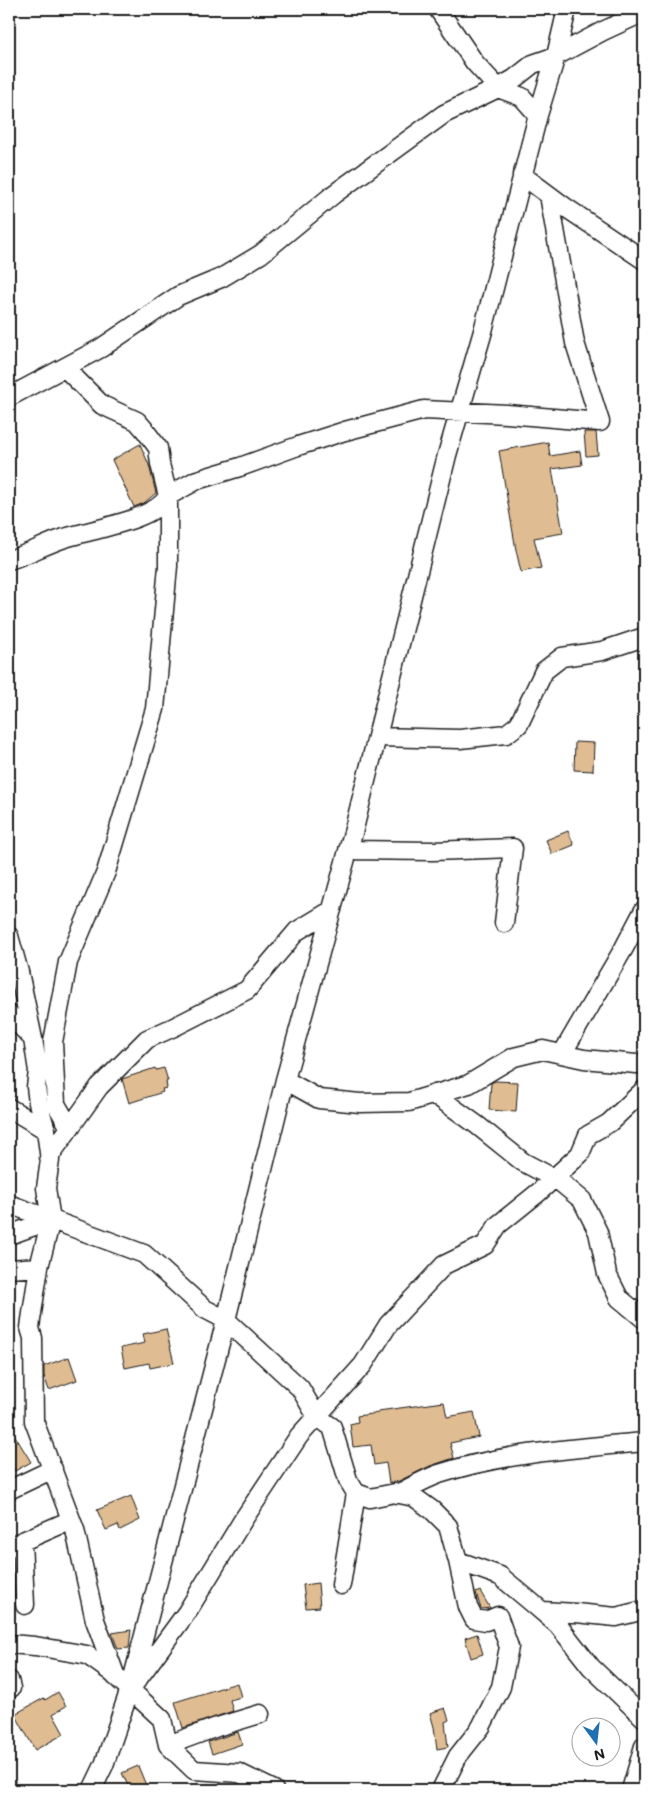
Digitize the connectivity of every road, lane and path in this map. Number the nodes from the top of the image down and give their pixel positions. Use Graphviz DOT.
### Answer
graph roads {
  1 [pos="438,9"];
  2 [pos="567,9"];
  3 [pos="644,12"];
  4 [pos="556,56"];
  5 [pos="498,88"];
  6 [pos="538,115"];
  7 [pos="522,175"];
  8 [pos="549,195"];
  9 [pos="644,260"];
  10 [pos="65,368"];
  11 [pos="9,397"];
  12 [pos="459,412"];
  13 [pos="168,496"];
  14 [pos="9,560"];
  15 [pos="644,637"];
  16 [pos="377,737"];
  17 [pos="348,850"];
  18 [pos="332,910"];
  19 [pos="644,910"];
  20 [pos="504,924"];
  21 [pos="9,936"];
  22 [pos="9,1014"];
  23 [pos="33,1039"];
  24 [pos="562,1054"];
  25 [pos="644,1063"];
  26 [pos="285,1080"];
  27 [pos="644,1090"];
  28 [pos="434,1094"];
  29 [pos="9,1108"];
  30 [pos="70,1128"];
  31 [pos="46,1130"];
  32 [pos="49,1157"];
  33 [pos="554,1178"];
  34 [pos="9,1204"];
  35 [pos="51,1220"];
  36 [pos="9,1234"];
  37 [pos="38,1267"];
  38 [pos="9,1269"];
  39 [pos="226,1320"];
  40 [pos="644,1320"];
  41 [pos="317,1417"];
  42 [pos="644,1442"];
  43 [pos="53,1469"];
  44 [pos="9,1490"];
  45 [pos="356,1493"];
  46 [pos="398,1494"];
  47 [pos="71,1520"];
  48 [pos="15,1544"];
  49 [pos="458,1561"];
  50 [pos="341,1585"];
  51 [pos="25,1605"];
  52 [pos="644,1610"];
  53 [pos="542,1611"];
  54 [pos="9,1644"];
  55 [pos="116,1677"];
  56 [pos="9,1680"];
  57 [pos="9,1689"];
  58 [pos="130,1689"];
  59 [pos="260,1714"];
  60 [pos="644,1718"];
  61 [pos="168,1745"];
  62 [pos="644,1746"];
  63 [pos="440,1789"];
  64 [pos="92,1790"];
  65 [pos="274,1790"];
  66 [pos="631,1790"];
  1 -- 5 [label="street"];
  2 -- 4 [label="street"];
  3 -- 4 [label="street"];
  4 -- 5 [label="street"];
  4 -- 6 [label="street"];
  5 -- 6 [label="street"];
  5 -- 10 [label="street"];
  6 -- 7 [label="street"];
  7 -- 8 [label="street"];
  7 -- 12 [label="street"];
  8 -- 9 [label="street"];
  8 -- 12 [label="street"];
  10 -- 11 [label="street"];
  10 -- 13 [label="street"];
  12 -- 13 [label="street"];
  12 -- 16 [label="street"];
  13 -- 14 [label="street"];
  13 -- 30 [label="street"];
  15 -- 16 [label="street"];
  16 -- 17 [label="street"];
  17 -- 18 [label="street"];
  17 -- 20 [label="street"];
  18 -- 26 [label="street"];
  18 -- 30 [label="street"];
  19 -- 24 [label="street"];
  21 -- 23 [label="street"];
  22 -- 23 [label="street"];
  23 -- 31 [label="street"];
  24 -- 25 [label="street"];
  24 -- 28 [label="street"];
  26 -- 28 [label="street"];
  26 -- 39 [label="street"];
  27 -- 33 [label="street"];
  28 -- 33 [label="street"];
  29 -- 31 [label="street"];
  30 -- 32 [label="street"];
  31 -- 32 [label="street"];
  32 -- 35 [label="street"];
  33 -- 40 [label="street"];
  33 -- 41 [label="street"];
  34 -- 35 [label="street"];
  35 -- 36 [label="street"];
  35 -- 37 [label="street"];
  35 -- 39 [label="street"];
  37 -- 38 [label="street"];
  37 -- 43 [label="street"];
  39 -- 41 [label="street"];
  39 -- 58 [label="street"];
  41 -- 45 [label="street"];
  41 -- 58 [label="street"];
  42 -- 46 [label="street"];
  43 -- 44 [label="street"];
  43 -- 47 [label="street"];
  45 -- 46 [label="street"];
  45 -- 50 [label="street"];
  46 -- 49 [label="street"];
  47 -- 48 [label="street"];
  47 -- 55 [label="street"];
  48 -- 51 [label="street"];
  49 -- 53 [label="street"];
  49 -- 63 [label="street"];
  52 -- 53 [label="street"];
  53 -- 60 [label="street"];
  54 -- 55 [label="street"];
  55 -- 58 [label="street"];
  56 -- 57 [label="street"];
  58 -- 61 [label="street"];
  58 -- 64 [label="street"];
  59 -- 61 [label="street"];
  61 -- 65 [label="street"];
  62 -- 66 [label="street"];
}
